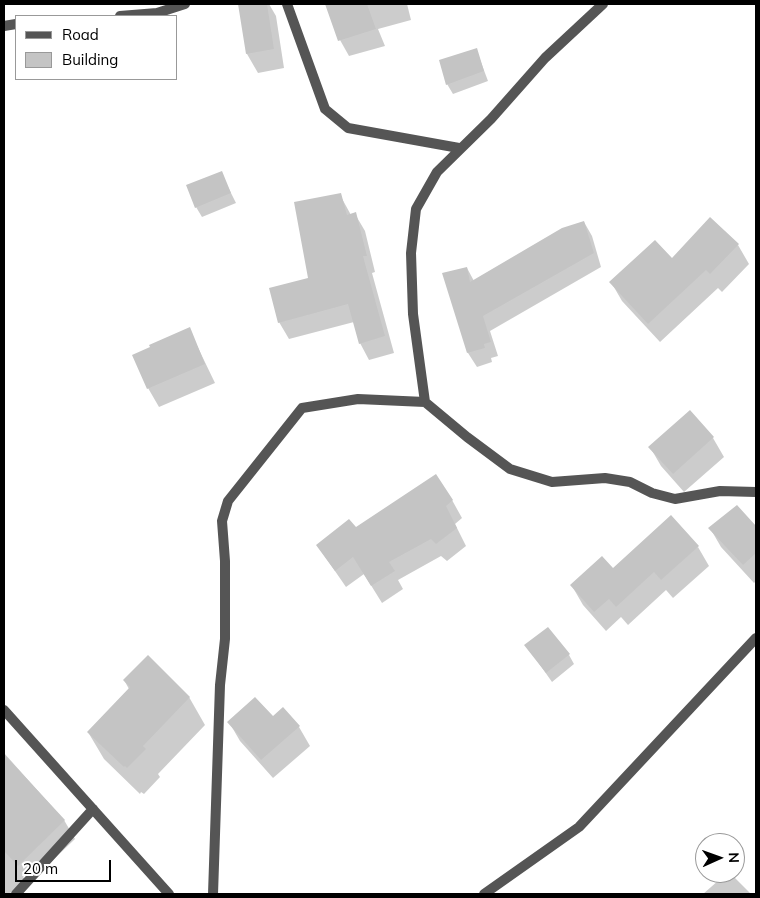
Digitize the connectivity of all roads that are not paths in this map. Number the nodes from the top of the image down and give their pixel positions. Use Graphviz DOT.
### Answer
graph roads {
  1 [pos="184,4"];
  2 [pos="287,4"];
  3 [pos="604,4"];
  4 [pos="132,15"];
  5 [pos="459,148"];
  6 [pos="425,402"];
  7 [pos="756,492"];
  8 [pos="756,638"];
  9 [pos="4,710"];
  10 [pos="93,809"];
  11 [pos="16,894"];
  12 [pos="169,894"];
  13 [pos="213,894"];
  14 [pos="484,894"];
  1 -- 4 [label="street"];
  2 -- 5 [label="street"];
  3 -- 5 [label="street"];
  5 -- 6 [label="street"];
  6 -- 7 [label="street"];
  6 -- 13 [label="street"];
  8 -- 14 [label="street"];
  9 -- 10 [label="street"];
  10 -- 11 [label="street"];
  10 -- 12 [label="street"];
}
